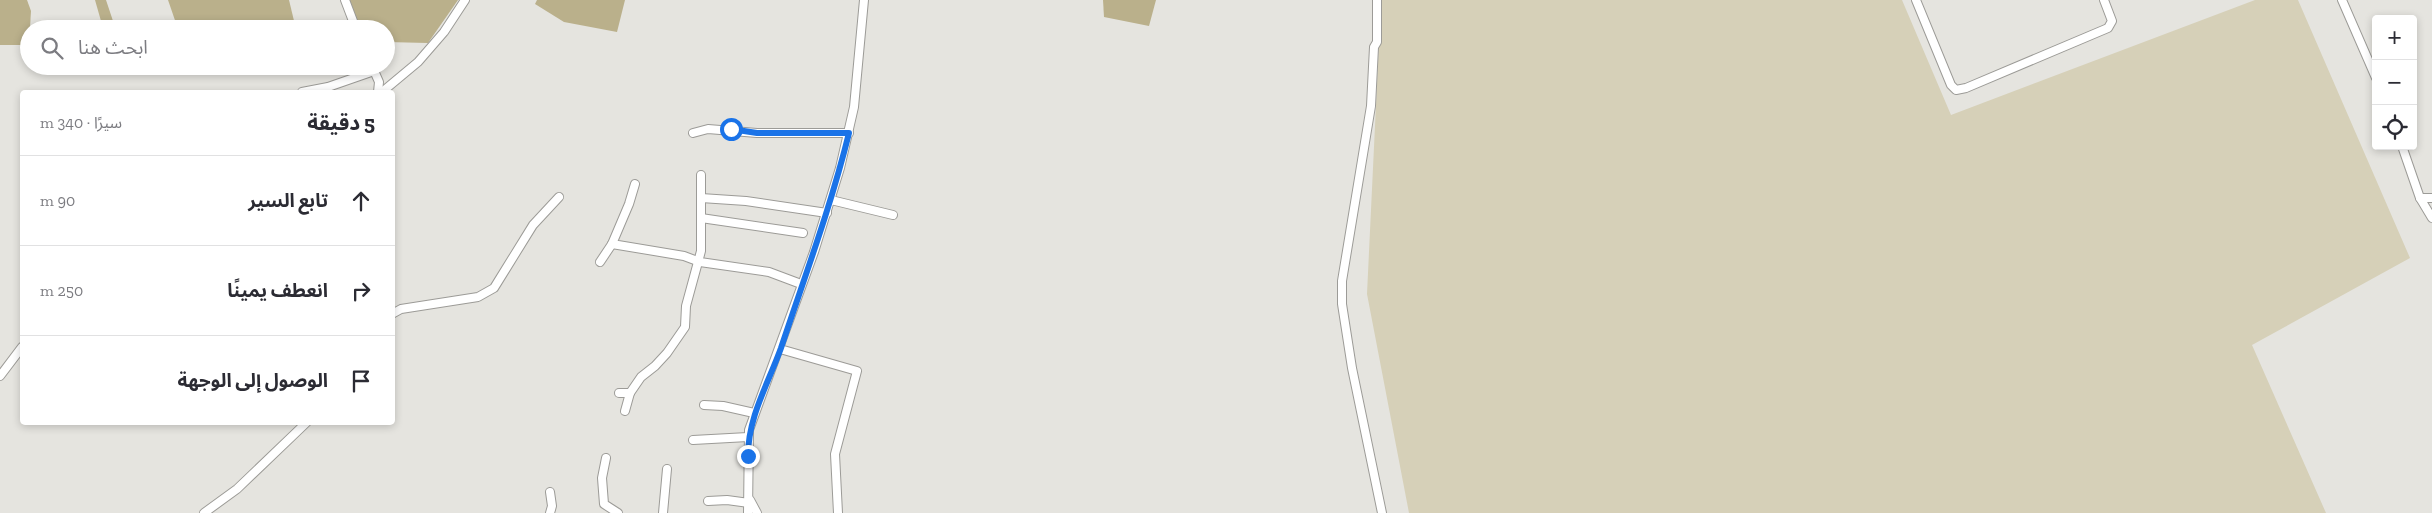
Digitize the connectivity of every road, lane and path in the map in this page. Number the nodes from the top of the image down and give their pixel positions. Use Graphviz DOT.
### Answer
graph roads {
  1 [pos="345,0"];
  2 [pos="465,0"];
  3 [pos="864,0"];
  4 [pos="1377,0"];
  5 [pos="1916,0"];
  6 [pos="2104,0"];
  7 [pos="2342,0"];
  8 [pos="353,20"];
  9 [pos="2372,69"];
  10 [pos="358,75"];
  11 [pos="376,75"];
  12 [pos="312,90"];
  13 [pos="378,90"];
  14 [pos="384,90"];
  15 [pos="693,133"];
  16 [pos="849,133"];
  17 [pos="2403,150"];
  18 [pos="701,175"];
  19 [pos="635,184"];
  20 [pos="559,197"];
  21 [pos="701,198"];
  22 [pos="2420,198"];
  23 [pos="2432,198"];
  24 [pos="831,200"];
  25 [pos="827,214"];
  26 [pos="893,215"];
  27 [pos="701,218"];
  28 [pos="2432,218"];
  29 [pos="803,233"];
  30 [pos="612,244"];
  31 [pos="600,262"];
  32 [pos="700,262"];
  33 [pos="801,284"];
  34 [pos="395,312"];
  35 [pos="780,349"];
  36 [pos="20,350"];
  37 [pos="0,376"];
  38 [pos="619,393"];
  39 [pos="630,393"];
  40 [pos="704,405"];
  41 [pos="626,411"];
  42 [pos="754,413"];
  43 [pos="304,425"];
  44 [pos="748,437"];
  45 [pos="693,440"];
  46 [pos="606,458"];
  47 [pos="667,469"];
  48 [pos="550,492"];
  49 [pos="749,501"];
  50 [pos="708,502"];
  51 [pos="204,513"];
  52 [pos="550,513"];
  53 [pos="618,513"];
  54 [pos="663,513"];
  55 [pos="748,513"];
  56 [pos="757,513"];
  57 [pos="838,513"];
  58 [pos="1382,513"];
  1 -- 8 [label="street"];
  2 -- 14 [label="street"];
  3 -- 16 [label="street"];
  4 -- 58 [label="street"];
  5 -- 6 [label="street"];
  7 -- 9 [label="street"];
  10 -- 12 [label="street"];
  11 -- 13 [label="street"];
  15 -- 16 [label="street"];
  16 -- 24 [label="street"];
  17 -- 22 [label="street"];
  18 -- 21 [label="street"];
  19 -- 30 [label="street"];
  20 -- 34 [label="street"];
  21 -- 25 [label="street"];
  21 -- 27 [label="street"];
  22 -- 23 [label="street"];
  22 -- 28 [label="street"];
  24 -- 25 [label="street"];
  24 -- 26 [label="street"];
  25 -- 33 [label="street"];
  27 -- 29 [label="street"];
  27 -- 32 [label="street"];
  30 -- 31 [label="street"];
  30 -- 32 [label="street"];
  32 -- 33 [label="street"];
  32 -- 39 [label="street"];
  33 -- 35 [label="street"];
  35 -- 42 [label="street"];
  35 -- 57 [label="street"];
  36 -- 37 [label="street"];
  38 -- 39 [label="street"];
  39 -- 41 [label="street"];
  40 -- 42 [label="street"];
  42 -- 44 [label="street"];
  43 -- 51 [label="street"];
  44 -- 45 [label="street"];
  44 -- 49 [label="street"];
  46 -- 53 [label="street"];
  47 -- 54 [label="street"];
  48 -- 52 [label="street"];
  49 -- 50 [label="street"];
  49 -- 55 [label="street"];
  49 -- 56 [label="street"];
}
